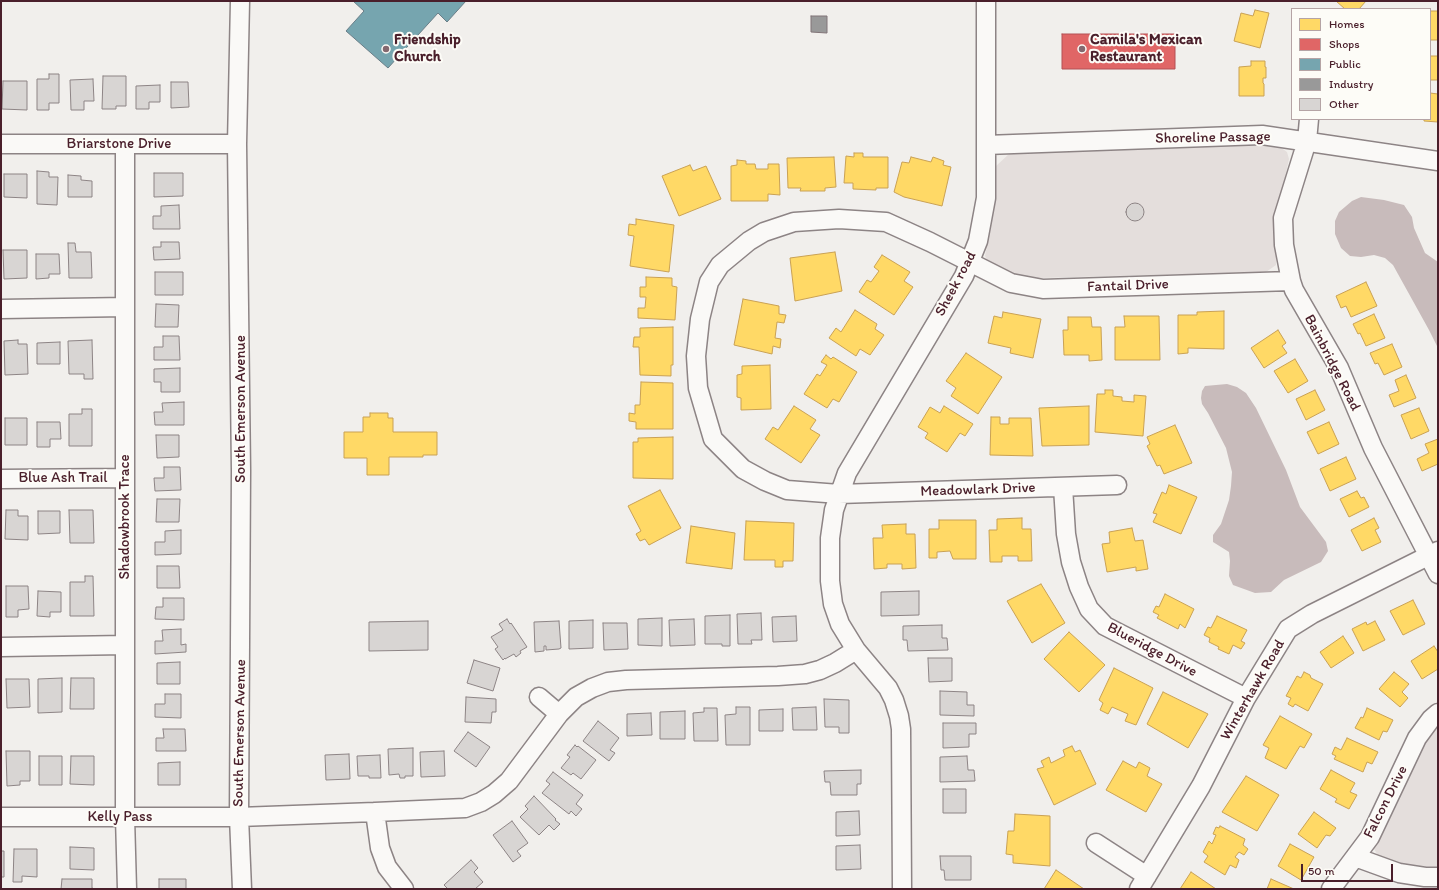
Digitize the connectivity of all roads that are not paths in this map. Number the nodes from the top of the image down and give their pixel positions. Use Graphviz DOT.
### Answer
graph roads {
  1 [pos="240,1"];
  2 [pos="986,1"];
  3 [pos="1309,120"];
  4 [pos="1307,141"];
  5 [pos="1,144"];
  6 [pos="237,144"];
  7 [pos="125,145"];
  8 [pos="986,145"];
  9 [pos="1438,161"];
  10 [pos="969,263"];
  11 [pos="1291,281"];
  12 [pos="125,308"];
  13 [pos="1,309"];
  14 [pos="1,478"];
  15 [pos="125,478"];
  16 [pos="1117,485"];
  17 [pos="1063,487"];
  18 [pos="838,494"];
  19 [pos="1433,553"];
  20 [pos="1438,574"];
  21 [pos="125,645"];
  22 [pos="1,646"];
  23 [pos="856,650"];
  24 [pos="539,697"];
  25 [pos="1246,698"];
  26 [pos="1438,713"];
  27 [pos="559,714"];
  28 [pos="375,812"];
  29 [pos="1,817"];
  30 [pos="125,817"];
  31 [pos="239,817"];
  32 [pos="1096,843"];
  33 [pos="1355,857"];
  34 [pos="1438,877"];
  35 [pos="1143,882"];
  36 [pos="127,889"];
  37 [pos="242,889"];
  38 [pos="404,889"];
  39 [pos="902,889"];
  40 [pos="1331,889"];
  1 -- 6 [label="street, South Emerson Avenue"];
  2 -- 8 [label="street, Sheek road"];
  3 -- 4 [label="street, Bainbridge Road"];
  4 -- 8 [label="street, Shoreline Passage"];
  4 -- 9 [label="street, Shoreline Passage"];
  4 -- 11 [label="street, Bainbridge Road"];
  5 -- 7 [label="street, Briarstone Drive"];
  6 -- 7 [label="street, Briarstone Drive"];
  6 -- 31 [label="street, South Emerson Avenue"];
  7 -- 12 [label="street, Shadowbrook Trace"];
  8 -- 10 [label="street, Sheek road"];
  10 -- 11 [label="street, Fantail Drive"];
  10 -- 18 [label="street, Sheek road"];
  10 -- 18 [label="street, Fantail Drive"];
  11 -- 19 [label="street, Bainbridge Road"];
  12 -- 13 [label="street"];
  12 -- 15 [label="street, Shadowbrook Trace"];
  14 -- 15 [label="street, Blue Ash Trail"];
  15 -- 21 [label="street, Shadowbrook Trace"];
  16 -- 17 [label="street, Meadowlark Drive"];
  17 -- 18 [label="street, Meadowlark Drive"];
  17 -- 25 [label="street, Blueridge Drive"];
  18 -- 23 [label="street, Sheek road"];
  19 -- 20 [label="street, Bainbridge Road"];
  19 -- 25 [label="street, Winterhawk Road"];
  21 -- 22 [label="street"];
  21 -- 30 [label="street, Shadowbrook Trace"];
  23 -- 27 [label="street, Kelly Pass"];
  23 -- 39 [label="street, Sheek road"];
  24 -- 27 [label="street"];
  25 -- 35 [label="street, Winterhawk Road"];
  26 -- 33 [label="street, Falcon Drive"];
  27 -- 28 [label="street, Kelly Pass"];
  28 -- 31 [label="street, Kelly Pass"];
  28 -- 38 [label="street"];
  29 -- 30 [label="street, Kelly Pass"];
  30 -- 31 [label="street, Kelly Pass"];
  30 -- 36 [label="street, Shadowbrook Trace"];
  31 -- 37 [label="street, South Emerson Avenue"];
  32 -- 35 [label="street"];
  33 -- 34 [label="street"];
  33 -- 40 [label="street, Falcon Drive"];
}
